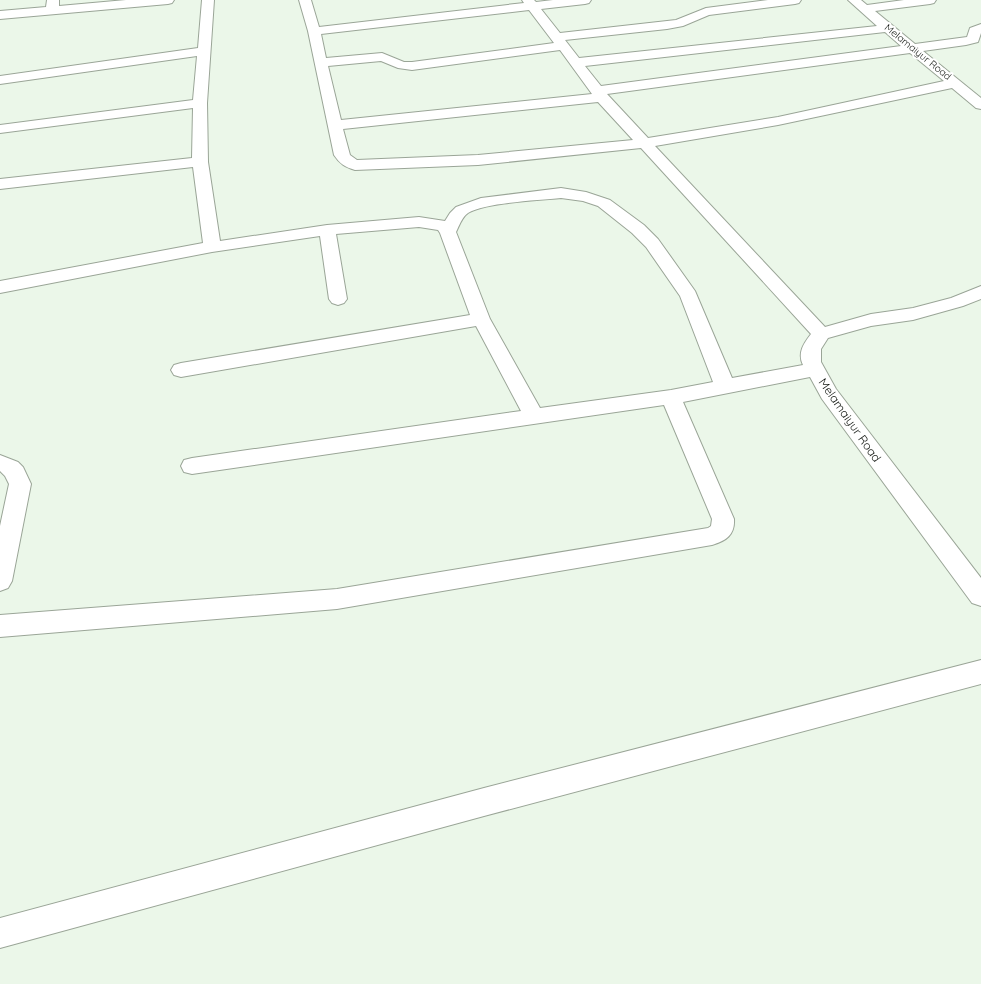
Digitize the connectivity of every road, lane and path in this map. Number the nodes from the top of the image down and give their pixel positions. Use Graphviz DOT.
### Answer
graph roads {
  1 [pos="168,0"];
  2 [pos="208,0"];
  3 [pos="305,0"];
  4 [pos="585,0"];
  5 [pos="795,0"];
  6 [pos="854,0"];
  7 [pos="930,0"];
  8 [pos="530,3"];
  9 [pos="52,5"];
  10 [pos="865,8"];
  11 [pos="0,15"];
  12 [pos="889,28"];
  13 [pos="981,28"];
  14 [pos="314,31"];
  15 [pos="559,42"];
  16 [pos="913,49"];
  17 [pos="205,51"];
  18 [pos="575,62"];
  19 [pos="320,63"];
  20 [pos="0,80"];
  21 [pos="955,83"];
  22 [pos="599,94"];
  23 [pos="200,103"];
  24 [pos="981,105"];
  25 [pos="336,125"];
  26 [pos="0,129"];
  27 [pos="644,143"];
  28 [pos="200,162"];
  29 [pos="0,184"];
  30 [pos="327,230"];
  31 [pos="448,232"];
  32 [pos="212,248"];
  33 [pos="0,287"];
  34 [pos="981,292"];
  35 [pos="338,299"];
  36 [pos="481,319"];
  37 [pos="821,334"];
  38 [pos="815,369"];
  39 [pos="181,370"];
  40 [pos="725,386"];
  41 [pos="671,397"];
  42 [pos="534,416"];
  43 [pos="0,463"];
  44 [pos="192,466"];
  45 [pos="0,581"];
  46 [pos="981,596"];
  47 [pos="0,626"];
  48 [pos="981,672"];
  49 [pos="0,933"];
  1 -- 9 [label="street"];
  2 -- 17 [label="street"];
  3 -- 14 [label="street"];
  4 -- 8 [label="street"];
  5 -- 15 [label="street"];
  6 -- 10 [label="street, Melamaiyur Road"];
  7 -- 10 [label="street"];
  8 -- 14 [label="street"];
  8 -- 15 [label="street"];
  9 -- 11 [label="street"];
  10 -- 12 [label="street, Melamaiyur Road"];
  12 -- 16 [label="street, Melamaiyur Road"];
  12 -- 18 [label="street"];
  13 -- 16 [label="street"];
  14 -- 19 [label="street"];
  15 -- 18 [label="street"];
  15 -- 19 [label="street"];
  16 -- 21 [label="street, Melamaiyur Road"];
  16 -- 22 [label="street"];
  17 -- 20 [label="street"];
  17 -- 23 [label="street"];
  18 -- 22 [label="street"];
  19 -- 25 [label="street"];
  21 -- 24 [label="street, Melamaiyur Road"];
  21 -- 27 [label="street"];
  22 -- 25 [label="street"];
  22 -- 27 [label="street"];
  23 -- 26 [label="street"];
  23 -- 28 [label="street"];
  25 -- 27 [label="street"];
  27 -- 37 [label="street"];
  28 -- 29 [label="street"];
  28 -- 32 [label="street"];
  30 -- 31 [label="street"];
  30 -- 32 [label="street"];
  30 -- 35 [label="street"];
  31 -- 36 [label="street"];
  31 -- 40 [label="street"];
  32 -- 33 [label="street"];
  34 -- 37 [label="street"];
  36 -- 39 [label="street"];
  36 -- 42 [label="street"];
  37 -- 38 [label="street, Melamaiyur Road"];
  38 -- 40 [label="street"];
  38 -- 46 [label="street, Melamaiyur Road"];
  40 -- 41 [label="street"];
  41 -- 42 [label="street"];
  41 -- 47 [label="street"];
  42 -- 44 [label="street"];
  43 -- 45 [label="street"];
  48 -- 49 [label="street"];
}
